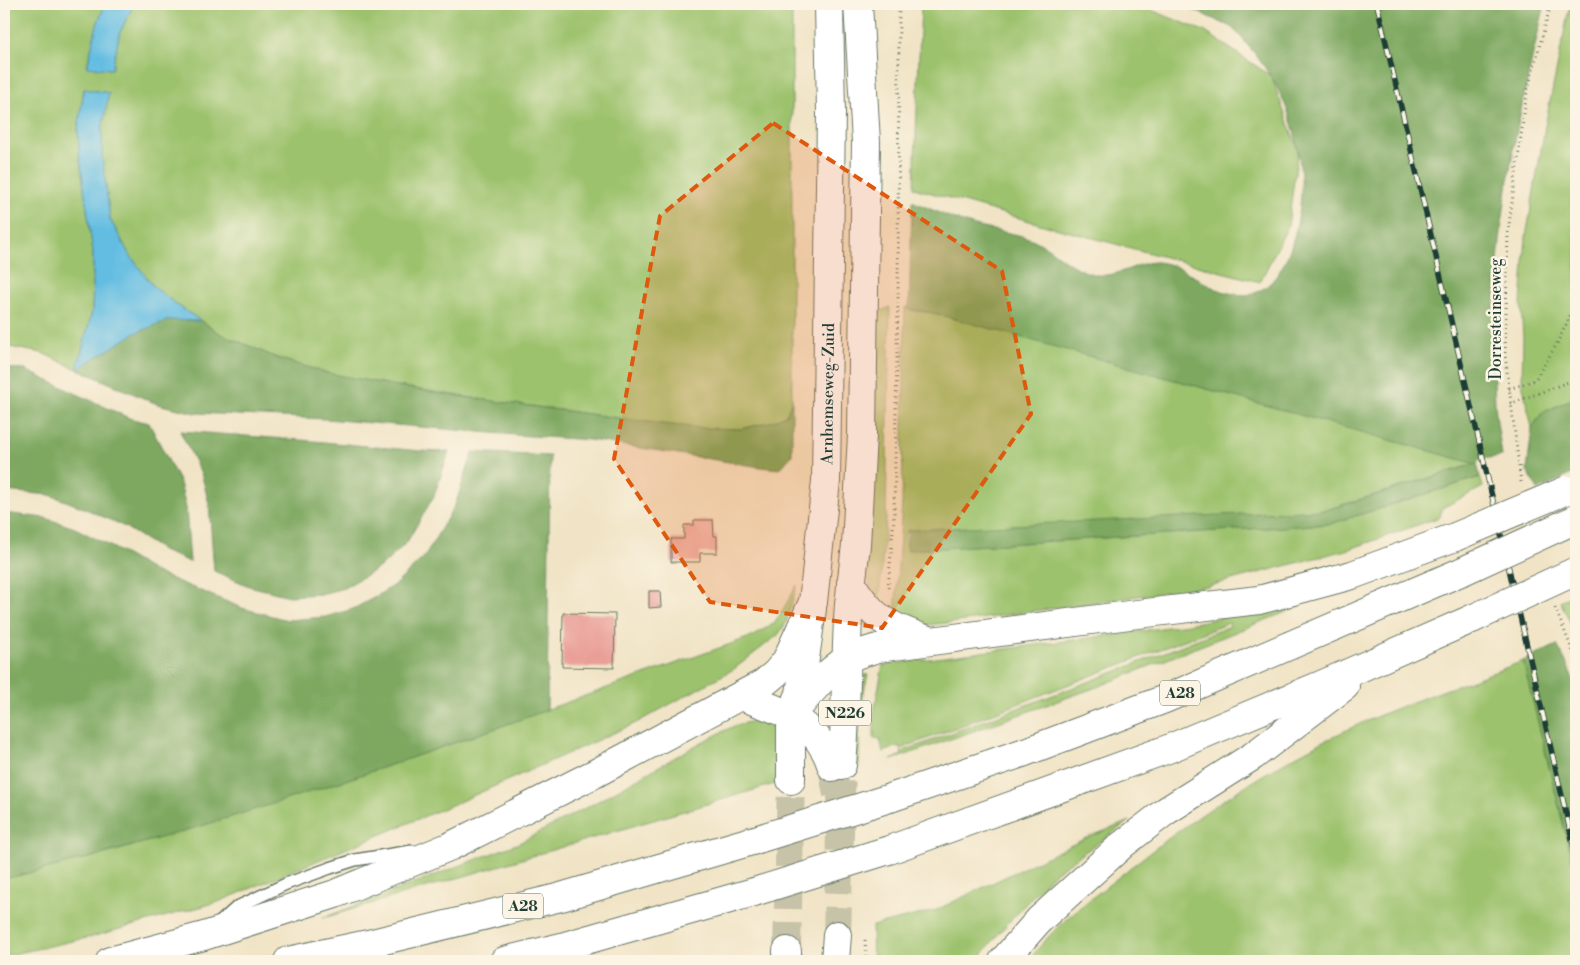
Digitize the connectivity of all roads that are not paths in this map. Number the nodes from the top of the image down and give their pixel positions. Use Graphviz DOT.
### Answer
graph roads {
  1 [pos="829,4"];
  2 [pos="858,4"];
  3 [pos="1572,490"];
  4 [pos="1575,520"];
  5 [pos="1576,571"];
  6 [pos="850,594"];
  7 [pos="813,602"];
  8 [pos="931,642"];
  9 [pos="846,660"];
  10 [pos="1379,660"];
  11 [pos="741,696"];
  12 [pos="792,715"];
  13 [pos="791,780"];
  14 [pos="110,961"];
  15 [pos="288,961"];
  16 [pos="504,961"];
  17 [pos="1003,961"];
  1 -- 7 [label="main road, Arnhemseweg-Zuid"];
  2 -- 6 [label="main road, Arnhemseweg-Zuid"];
  3 -- 8 [label="main road, bridge"];
  4 -- 15 [label="main road, A28, bridge"];
  5 -- 10 [label="main road, bridge"];
  6 -- 8 [label="main road"];
  6 -- 9 [label="main road, Arnhemseweg-Zuid / N226"];
  7 -- 11 [label="main road"];
  7 -- 12 [label="main road, Arnhemseweg-Zuid / N226"];
  8 -- 9 [label="main road"];
  9 -- 12 [label="main road"];
  9 -- 12 [label="main road, Arnhemseweg-Zuid / N226"];
  10 -- 16 [label="main road, bridge"];
  10 -- 17 [label="main road"];
  11 -- 12 [label="main road"];
  11 -- 14 [label="main road"];
  12 -- 13 [label="main road, Arnhemseweg-Zuid / N226"];
}
